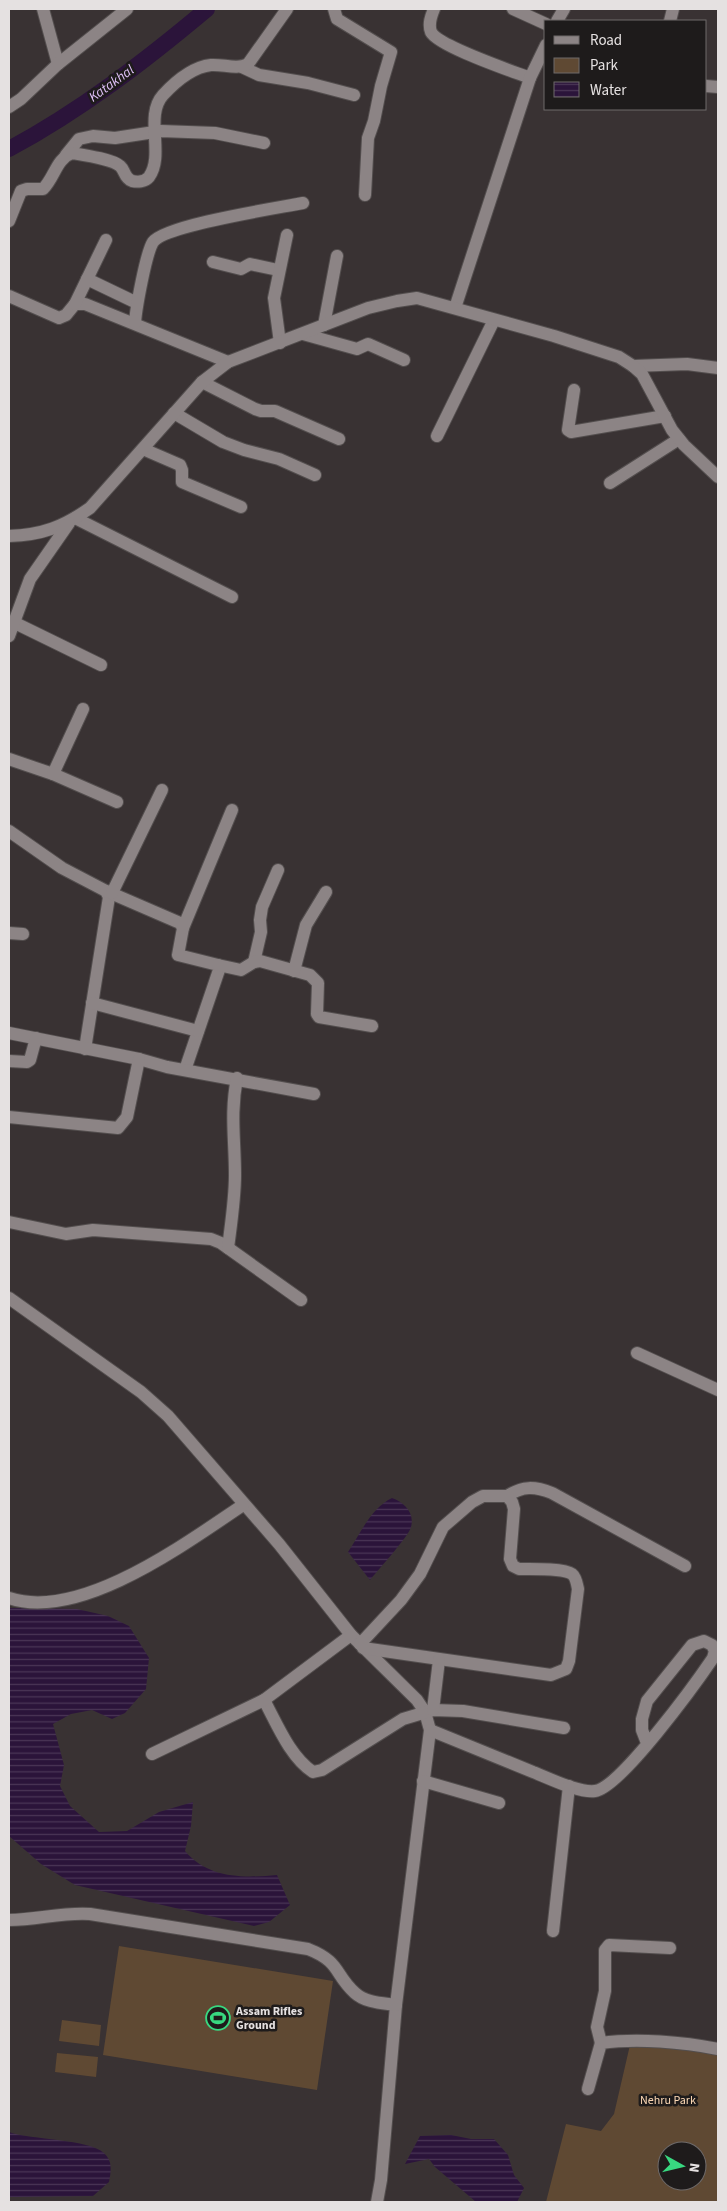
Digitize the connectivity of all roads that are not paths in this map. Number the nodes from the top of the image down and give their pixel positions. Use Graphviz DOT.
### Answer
graph roads {
  1 [pos="43,9"];
  2 [pos="127,9"];
  3 [pos="287,9"];
  4 [pos="334,9"];
  5 [pos="434,9"];
  6 [pos="513,9"];
  7 [pos="544,23"];
  8 [pos="544,53"];
  9 [pos="58,64"];
  10 [pos="541,66"];
  11 [pos="242,68"];
  12 [pos="530,78"];
  13 [pos="354,95"];
  14 [pos="9,107"];
  15 [pos="155,131"];
  16 [pos="264,143"];
  17 [pos="66,155"];
  18 [pos="365,196"];
  19 [pos="303,203"];
  20 [pos="9,221"];
  21 [pos="287,235"];
  22 [pos="106,240"];
  23 [pos="337,256"];
  24 [pos="213,262"];
  25 [pos="278,270"];
  26 [pos="87,279"];
  27 [pos="10,300"];
  28 [pos="136,303"];
  29 [pos="75,304"];
  30 [pos="455,308"];
  31 [pos="494,320"];
  32 [pos="135,323"];
  33 [pos="324,325"];
  34 [pos="303,334"];
  35 [pos="280,343"];
  36 [pos="404,360"];
  37 [pos="228,362"];
  38 [pos="634,366"];
  39 [pos="718,368"];
  40 [pos="202,382"];
  41 [pos="574,390"];
  42 [pos="174,413"];
  43 [pos="665,416"];
  44 [pos="437,436"];
  45 [pos="339,439"];
  46 [pos="679,439"];
  47 [pos="143,449"];
  48 [pos="315,475"];
  49 [pos="718,477"];
  50 [pos="610,483"];
  51 [pos="241,507"];
  52 [pos="72,521"];
  53 [pos="9,536"];
  54 [pos="232,597"];
  55 [pos="13,616"];
  56 [pos="9,636"];
  57 [pos="101,665"];
  58 [pos="83,710"];
  59 [pos="9,759"];
  60 [pos="53,774"];
  61 [pos="162,790"];
  62 [pos="117,802"];
  63 [pos="232,810"];
  64 [pos="9,831"];
  65 [pos="278,870"];
  66 [pos="109,892"];
  67 [pos="326,892"];
  68 [pos="183,928"];
  69 [pos="9,933"];
  70 [pos="23,934"];
  71 [pos="254,962"];
  72 [pos="218,965"];
  73 [pos="294,970"];
  74 [pos="92,1003"];
  75 [pos="372,1026"];
  76 [pos="198,1031"];
  77 [pos="9,1033"];
  78 [pos="36,1038"];
  79 [pos="85,1049"];
  80 [pos="139,1059"];
  81 [pos="9,1061"];
  82 [pos="185,1070"];
  83 [pos="237,1078"];
  84 [pos="314,1094"];
  85 [pos="9,1117"];
  86 [pos="9,1222"];
  87 [pos="228,1248"];
  88 [pos="9,1298"];
  89 [pos="301,1300"];
  90 [pos="637,1353"];
  91 [pos="718,1390"];
  92 [pos="507,1496"];
  93 [pos="243,1505"];
  94 [pos="685,1566"];
  95 [pos="9,1598"];
  96 [pos="358,1642"];
  97 [pos="439,1660"];
  98 [pos="264,1700"];
  99 [pos="429,1711"];
  100 [pos="564,1728"];
  101 [pos="430,1730"];
  102 [pos="647,1743"];
  103 [pos="152,1754"];
  104 [pos="423,1781"];
  105 [pos="569,1786"];
  106 [pos="499,1803"];
  107 [pos="9,1920"];
  108 [pos="553,1931"];
  109 [pos="670,1948"];
  110 [pos="396,2005"];
  111 [pos="601,2042"];
  112 [pos="718,2049"];
  113 [pos="588,2089"];
  114 [pos="377,2202"];
  1 -- 9 [label="street"];
  2 -- 9 [label="street"];
  3 -- 11 [label="street"];
  4 -- 18 [label="street"];
  5 -- 12 [label="street"];
  6 -- 7 [label="street"];
  8 -- 10 [label="street"];
  9 -- 14 [label="street"];
  10 -- 12 [label="street"];
  11 -- 13 [label="street"];
  11 -- 15 [label="street"];
  12 -- 30 [label="street"];
  15 -- 16 [label="street"];
  15 -- 17 [label="street"];
  15 -- 17 [label="street"];
  17 -- 20 [label="street"];
  19 -- 28 [label="street"];
  21 -- 25 [label="street"];
  22 -- 26 [label="street"];
  23 -- 33 [label="street"];
  24 -- 25 [label="street"];
  25 -- 35 [label="street"];
  26 -- 28 [label="street"];
  26 -- 29 [label="street"];
  27 -- 29 [label="street"];
  28 -- 32 [label="street"];
  29 -- 32 [label="street"];
  30 -- 31 [label="street"];
  30 -- 33 [label="street"];
  31 -- 38 [label="street"];
  31 -- 44 [label="street"];
  32 -- 37 [label="street"];
  33 -- 34 [label="street"];
  34 -- 35 [label="street"];
  34 -- 36 [label="street"];
  35 -- 37 [label="street"];
  37 -- 40 [label="street"];
  38 -- 39 [label="street"];
  38 -- 43 [label="street"];
  40 -- 42 [label="street"];
  40 -- 45 [label="street"];
  41 -- 43 [label="street"];
  42 -- 47 [label="street"];
  42 -- 48 [label="street"];
  43 -- 46 [label="street"];
  46 -- 49 [label="street"];
  46 -- 50 [label="street"];
  47 -- 51 [label="street"];
  47 -- 52 [label="street"];
  52 -- 53 [label="street"];
  52 -- 54 [label="street"];
  52 -- 55 [label="street"];
  55 -- 56 [label="street"];
  55 -- 57 [label="street"];
  58 -- 60 [label="street"];
  59 -- 60 [label="street"];
  60 -- 62 [label="street"];
  61 -- 66 [label="street"];
  63 -- 68 [label="street"];
  64 -- 66 [label="street"];
  65 -- 71 [label="street"];
  66 -- 68 [label="street"];
  66 -- 74 [label="street"];
  67 -- 73 [label="street"];
  68 -- 72 [label="street"];
  69 -- 70 [label="street"];
  71 -- 72 [label="street"];
  71 -- 73 [label="street"];
  72 -- 76 [label="street"];
  73 -- 75 [label="street"];
  74 -- 76 [label="street"];
  74 -- 79 [label="street"];
  76 -- 82 [label="street"];
  77 -- 78 [label="street"];
  78 -- 79 [label="street"];
  78 -- 81 [label="street"];
  79 -- 80 [label="street"];
  80 -- 82 [label="street"];
  80 -- 85 [label="street"];
  82 -- 83 [label="street"];
  83 -- 84 [label="street"];
  83 -- 87 [label="street"];
  86 -- 87 [label="street"];
  87 -- 89 [label="street"];
  88 -- 93 [label="street"];
  90 -- 91 [label="street"];
  92 -- 94 [label="street"];
  92 -- 96 [label="street"];
  92 -- 97 [label="street"];
  93 -- 95 [label="street"];
  93 -- 96 [label="street"];
  96 -- 97 [label="street"];
  96 -- 98 [label="street"];
  96 -- 99 [label="street"];
  97 -- 99 [label="street"];
  98 -- 99 [label="street"];
  98 -- 103 [label="street"];
  99 -- 100 [label="street"];
  99 -- 101 [label="street"];
  101 -- 104 [label="street"];
  101 -- 105 [label="street"];
  102 -- 102 [label="street"];
  102 -- 105 [label="street"];
  104 -- 106 [label="street"];
  104 -- 110 [label="street"];
  105 -- 108 [label="street"];
  107 -- 110 [label="street"];
  109 -- 111 [label="street"];
  110 -- 114 [label="street"];
  111 -- 112 [label="street"];
  111 -- 113 [label="street"];
}
